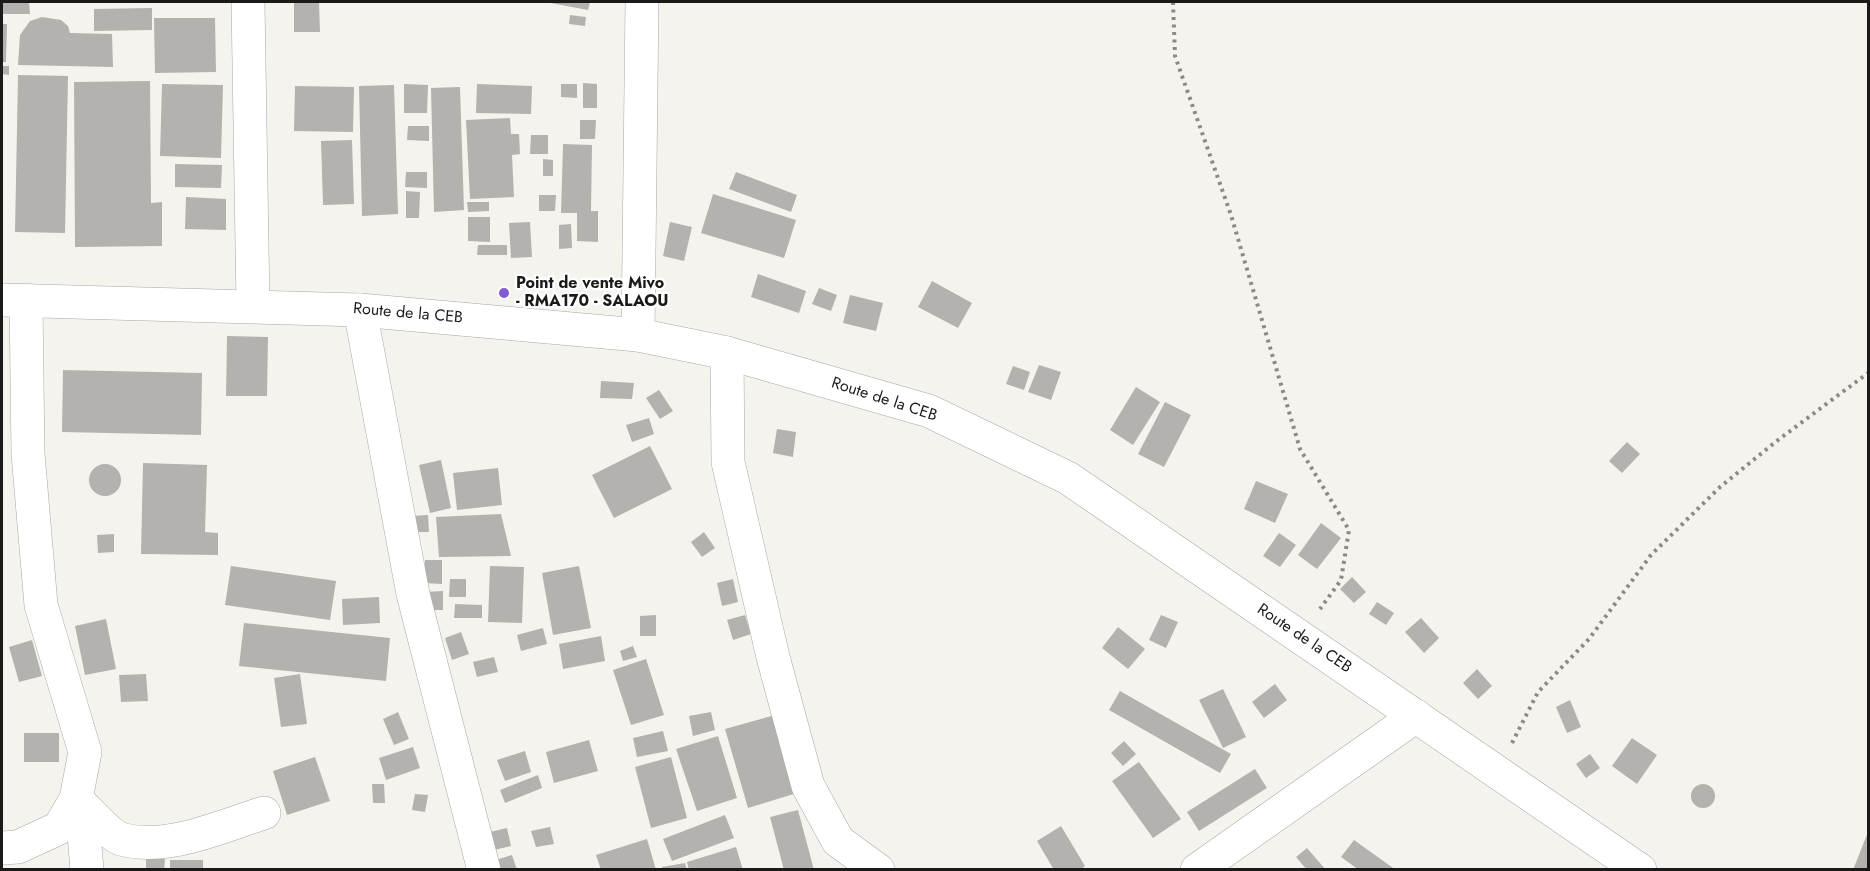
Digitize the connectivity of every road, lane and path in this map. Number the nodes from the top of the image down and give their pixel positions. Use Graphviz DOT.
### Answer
graph roads {
  1 [pos="248,2"];
  2 [pos="642,2"];
  3 [pos="1173,2"];
  4 [pos="14,300"];
  5 [pos="253,306"];
  6 [pos="360,310"];
  7 [pos="638,335"];
  8 [pos="727,353"];
  9 [pos="1869,373"];
  10 [pos="1300,636"];
  11 [pos="1416,716"];
  12 [pos="1498,770"];
  13 [pos="76,799"];
  14 [pos="264,813"];
  15 [pos="2,848"];
  16 [pos="87,870"];
  17 [pos="484,870"];
  18 [pos="878,870"];
  19 [pos="1197,870"];
  20 [pos="1640,870"];
  1 -- 5 [label="street"];
  2 -- 7 [label="street"];
  3 -- 10 [label="path"];
  4 -- 5 [label="street, Route de la CEB"];
  4 -- 13 [label="street"];
  5 -- 6 [label="street, Route de la CEB"];
  6 -- 7 [label="street, Route de la CEB"];
  6 -- 17 [label="street"];
  7 -- 8 [label="street, Route de la CEB"];
  8 -- 10 [label="street, Route de la CEB"];
  8 -- 18 [label="street"];
  9 -- 12 [label="path"];
  10 -- 11 [label="street, Route de la CEB"];
  11 -- 12 [label="street, Route de la CEB"];
  11 -- 19 [label="street"];
  12 -- 20 [label="street, Route de la CEB"];
  13 -- 14 [label="street"];
  13 -- 15 [label="street"];
  13 -- 16 [label="street"];
}
